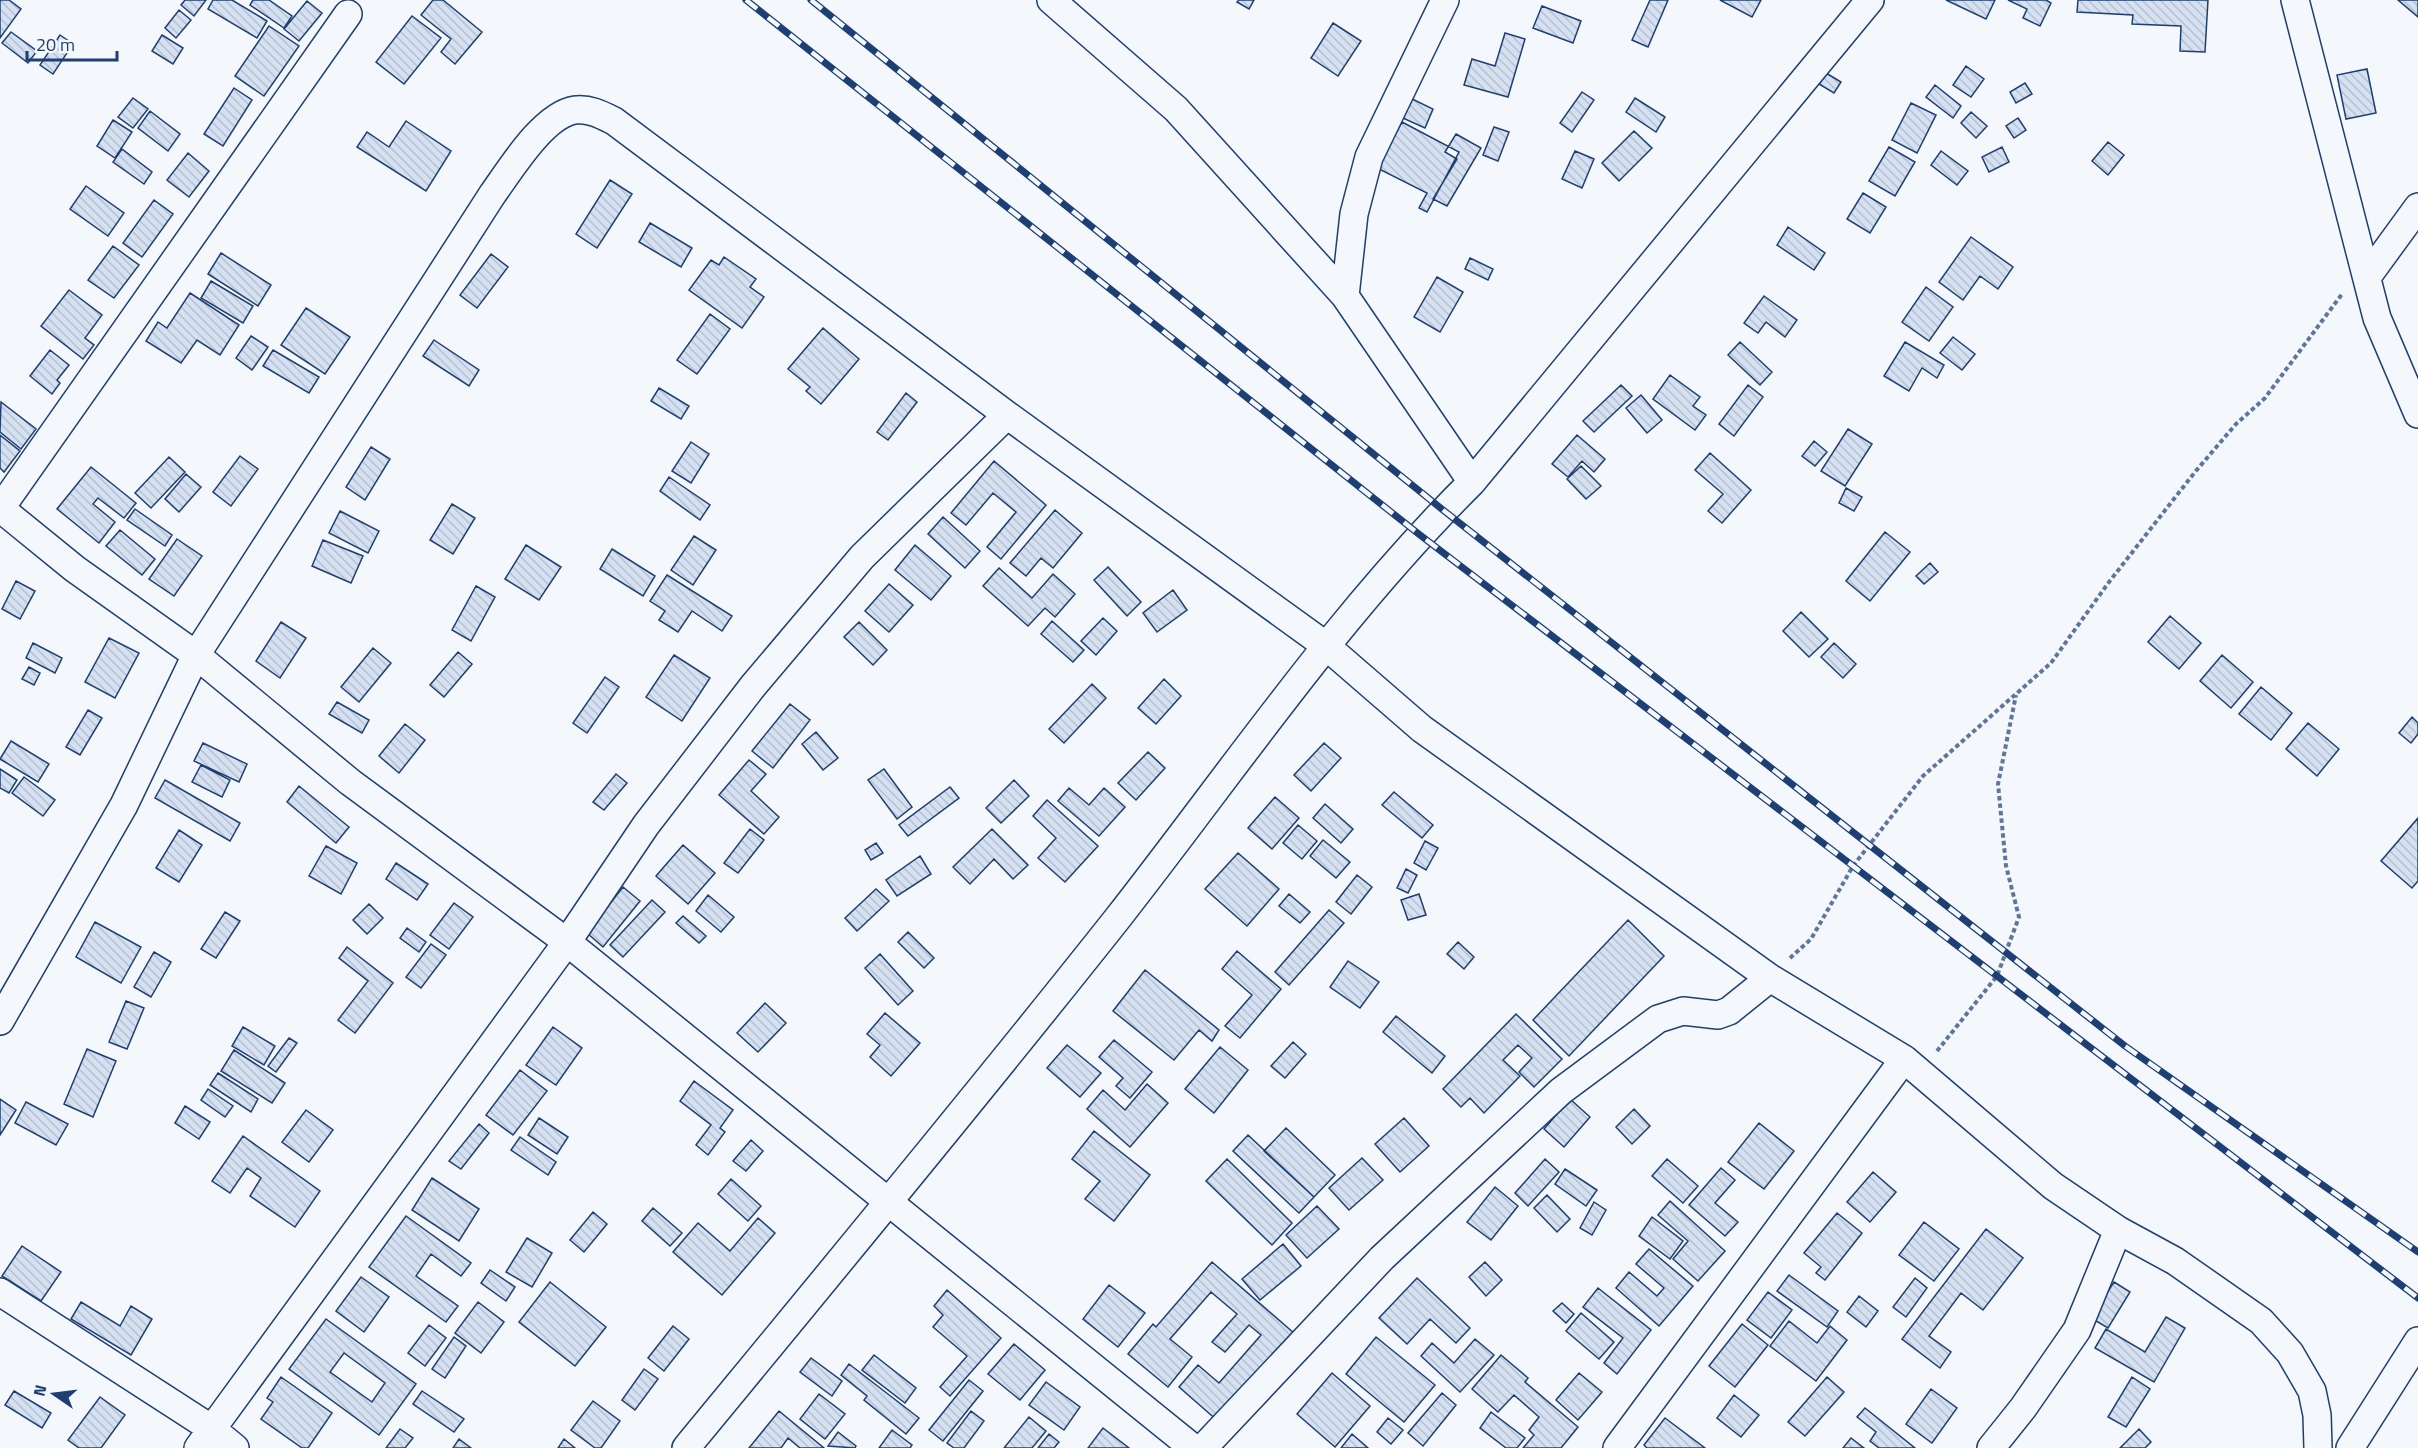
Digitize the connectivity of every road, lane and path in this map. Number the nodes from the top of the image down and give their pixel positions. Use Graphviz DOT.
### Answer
graph roads {
  1 [pos="1051,0"];
  2 [pos="1445,0"];
  3 [pos="1870,0"];
  4 [pos="2295,0"];
  5 [pos="348,14"];
  6 [pos="2418,207"];
  7 [pos="2365,272"];
  8 [pos="1344,296"];
  9 [pos="2418,414"];
  10 [pos="1007,415"];
  11 [pos="1472,482"];
  12 [pos="0,508"];
  13 [pos="1325,645"];
  14 [pos="196,655"];
  15 [pos="2016,694"];
  16 [pos="567,942"];
  17 [pos="1767,976"];
  18 [pos="0,1021"];
  19 [pos="1911,1065"];
  20 [pos="888,1202"];
  21 [pos="2118,1230"];
  22 [pos="0,1292"];
  23 [pos="2418,1341"];
  24 [pos="205,1438"];
  25 [pos="235,1448"];
  26 [pos="687,1448"];
  27 [pos="1193,1448"];
  28 [pos="1203,1448"];
  29 [pos="1617,1448"];
  30 [pos="1991,1448"];
  31 [pos="2318,1448"];
  32 [pos="2349,1448"];
  1 -- 8 [label="street"];
  2 -- 8 [label="street"];
  3 -- 11 [label="street"];
  4 -- 7 [label="street"];
  5 -- 12 [label="street"];
  6 -- 7 [label="street"];
  7 -- 9 [label="street"];
  7 -- 15 [label="path"];
  8 -- 11 [label="street"];
  10 -- 13 [label="street"];
  10 -- 14 [label="street"];
  10 -- 16 [label="street"];
  11 -- 13 [label="street"];
  12 -- 14 [label="street"];
  13 -- 17 [label="street"];
  13 -- 20 [label="street"];
  14 -- 16 [label="street"];
  14 -- 18 [label="street"];
  15 -- 17 [label="path"];
  15 -- 19 [label="path"];
  16 -- 20 [label="street"];
  16 -- 24 [label="street"];
  17 -- 19 [label="street"];
  17 -- 28 [label="street"];
  19 -- 21 [label="street"];
  19 -- 29 [label="street"];
  20 -- 26 [label="street"];
  20 -- 27 [label="street"];
  21 -- 30 [label="street"];
  21 -- 31 [label="street"];
  22 -- 24 [label="street"];
  23 -- 32 [label="street"];
  24 -- 25 [label="street"];
}
